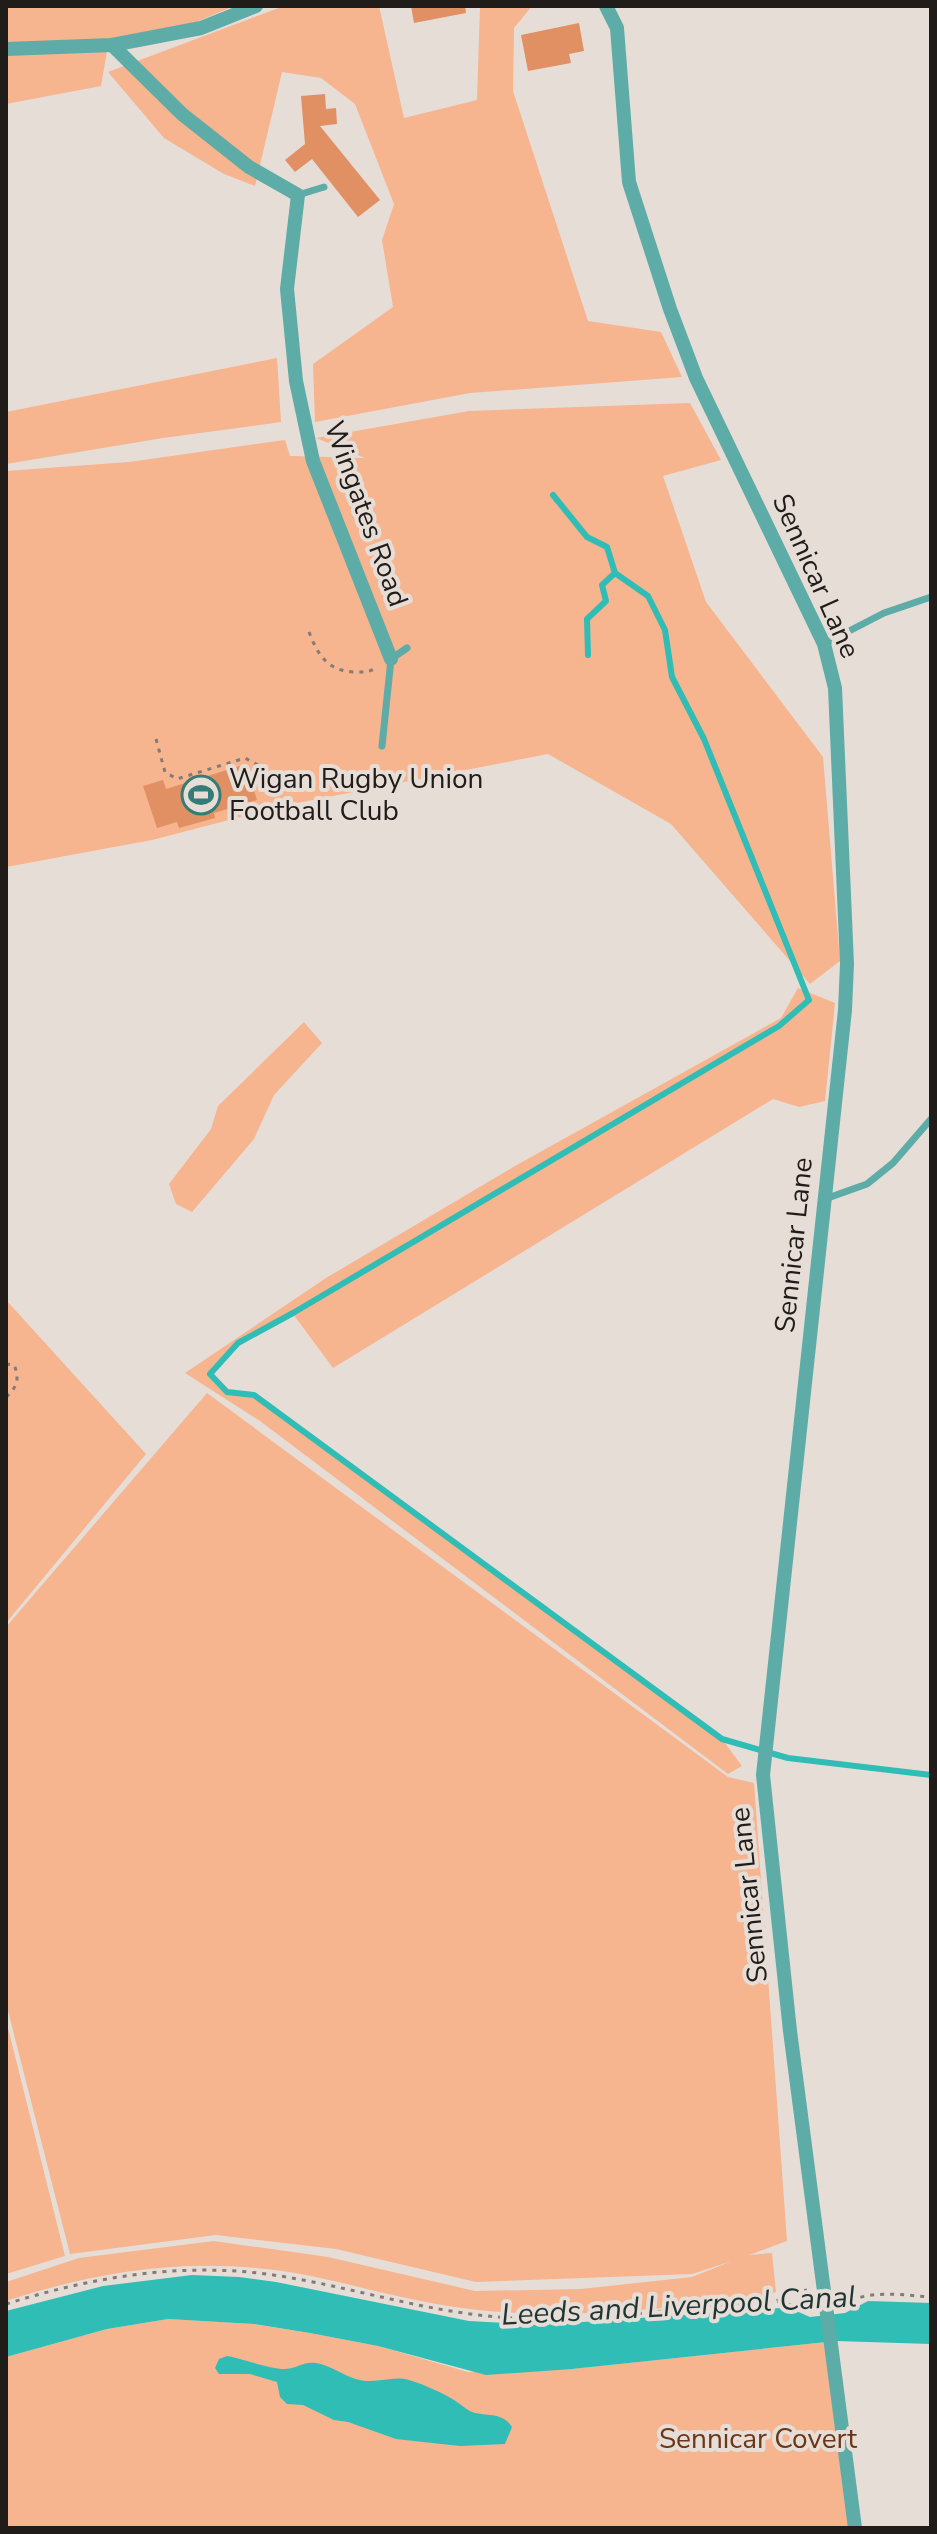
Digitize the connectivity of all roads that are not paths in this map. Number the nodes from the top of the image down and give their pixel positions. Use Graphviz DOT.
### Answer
graph roads {
  1 [pos="256,6"];
  2 [pos="606,6"];
  3 [pos="112,45"];
  4 [pos="6,49"];
  5 [pos="324,187"];
  6 [pos="298,195"];
  7 [pos="931,597"];
  8 [pos="824,644"];
  9 [pos="407,648"];
  10 [pos="391,659"];
  11 [pos="382,746"];
  12 [pos="931,1119"];
  13 [pos="825,1199"];
  14 [pos="855,2528"];
  1 -- 3 [label="street"];
  2 -- 8 [label="street, Sennicar Lane"];
  3 -- 4 [label="street"];
  3 -- 6 [label="street"];
  5 -- 6 [label="lane"];
  6 -- 10 [label="street, Wingates Road"];
  7 -- 8 [label="lane"];
  8 -- 13 [label="street, Sennicar Lane"];
  9 -- 10 [label="lane"];
  10 -- 11 [label="lane"];
  12 -- 13 [label="lane"];
  13 -- 14 [label="street, Sennicar Lane"];
}
